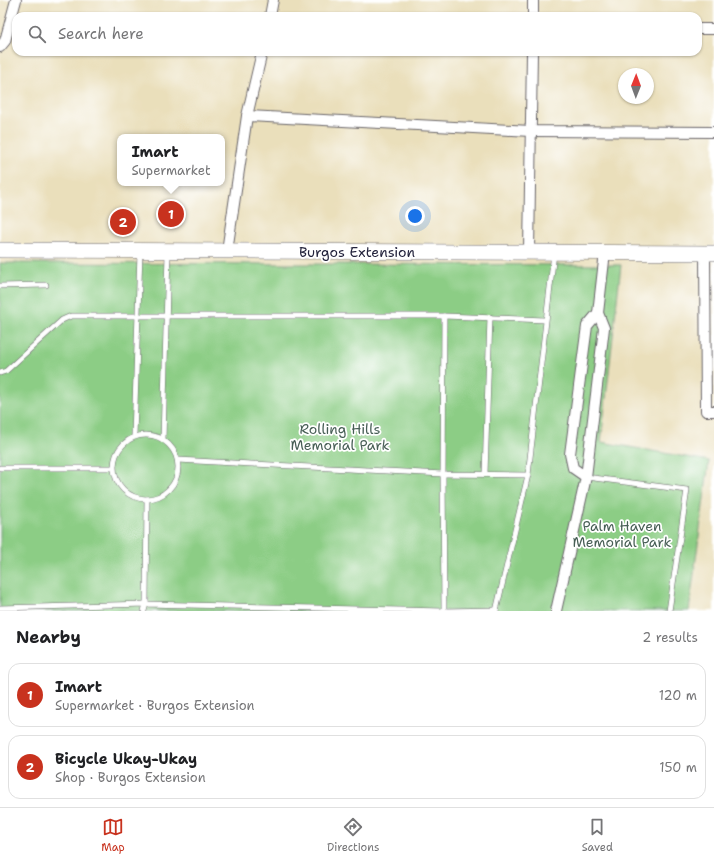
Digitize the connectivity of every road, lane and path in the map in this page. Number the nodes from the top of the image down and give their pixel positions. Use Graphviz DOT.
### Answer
graph roads {
  1 [pos="16,0"];
  2 [pos="273,0"];
  3 [pos="533,0"];
  4 [pos="13,12"];
  5 [pos="271,12"];
  6 [pos="532,12"];
  7 [pos="12,15"];
  8 [pos="702,29"];
  9 [pos="714,29"];
  10 [pos="0,47"];
  11 [pos="261,56"];
  12 [pos="532,56"];
  13 [pos="247,116"];
  14 [pos="531,131"];
  15 [pos="714,132"];
  16 [pos="0,250"];
  17 [pos="140,251"];
  18 [pos="168,251"];
  19 [pos="227,251"];
  20 [pos="529,252"];
  21 [pos="555,252"];
  22 [pos="605,252"];
  23 [pos="709,253"];
  24 [pos="46,285"];
  25 [pos="0,286"];
  26 [pos="598,313"];
  27 [pos="139,316"];
  28 [pos="166,316"];
  29 [pos="444,316"];
  30 [pos="490,317"];
  31 [pos="545,320"];
  32 [pos="0,373"];
  33 [pos="714,411"];
  34 [pos="134,436"];
  35 [pos="163,440"];
  36 [pos="178,460"];
  37 [pos="0,468"];
  38 [pos="113,468"];
  39 [pos="443,474"];
  40 [pos="485,474"];
  41 [pos="528,475"];
  42 [pos="586,477"];
  43 [pos="147,500"];
  44 [pos="146,604"];
  45 [pos="0,608"];
  46 [pos="144,611"];
  47 [pos="444,611"];
  48 [pos="496,611"];
  49 [pos="556,611"];
  50 [pos="669,611"];
  1 -- 4 [label="street"];
  2 -- 5 [label="street"];
  3 -- 6 [label="street"];
  7 -- 10 [label="street"];
  8 -- 9 [label="street"];
  11 -- 13 [label="street"];
  12 -- 14 [label="street"];
  13 -- 14 [label="street"];
  13 -- 19 [label="street"];
  14 -- 15 [label="street"];
  14 -- 20 [label="street"];
  16 -- 17 [label="main road, Burgos Extension"];
  17 -- 18 [label="main road, Burgos Extension"];
  17 -- 27 [label="lane"];
  18 -- 19 [label="main road, Burgos Extension"];
  18 -- 28 [label="lane"];
  19 -- 20 [label="main road, Burgos Extension"];
  20 -- 21 [label="main road, Burgos Extension"];
  21 -- 22 [label="main road, Burgos Extension"];
  21 -- 31 [label="lane"];
  22 -- 23 [label="main road, Burgos Extension"];
  22 -- 26 [label="street"];
  23 -- 33 [label="street"];
  24 -- 25 [label="lane"];
  26 -- 42 [label="street"];
  26 -- 42 [label="street"];
  27 -- 28 [label="lane"];
  27 -- 32 [label="lane"];
  27 -- 34 [label="lane"];
  28 -- 29 [label="lane"];
  28 -- 35 [label="lane"];
  29 -- 30 [label="lane"];
  29 -- 39 [label="lane"];
  30 -- 31 [label="lane"];
  30 -- 40 [label="lane"];
  31 -- 41 [label="lane"];
  34 -- 35 [label="lane"];
  34 -- 38 [label="lane"];
  35 -- 36 [label="lane"];
  36 -- 39 [label="lane"];
  36 -- 43 [label="lane"];
  37 -- 38 [label="lane"];
  38 -- 43 [label="lane"];
  39 -- 40 [label="lane"];
  39 -- 47 [label="lane"];
  40 -- 41 [label="lane"];
  41 -- 48 [label="lane"];
  42 -- 49 [label="street"];
  42 -- 50 [label="lane"];
  43 -- 44 [label="lane"];
  44 -- 45 [label="lane"];
  44 -- 46 [label="lane"];
  44 -- 47 [label="lane"];
  47 -- 48 [label="lane"];
}
